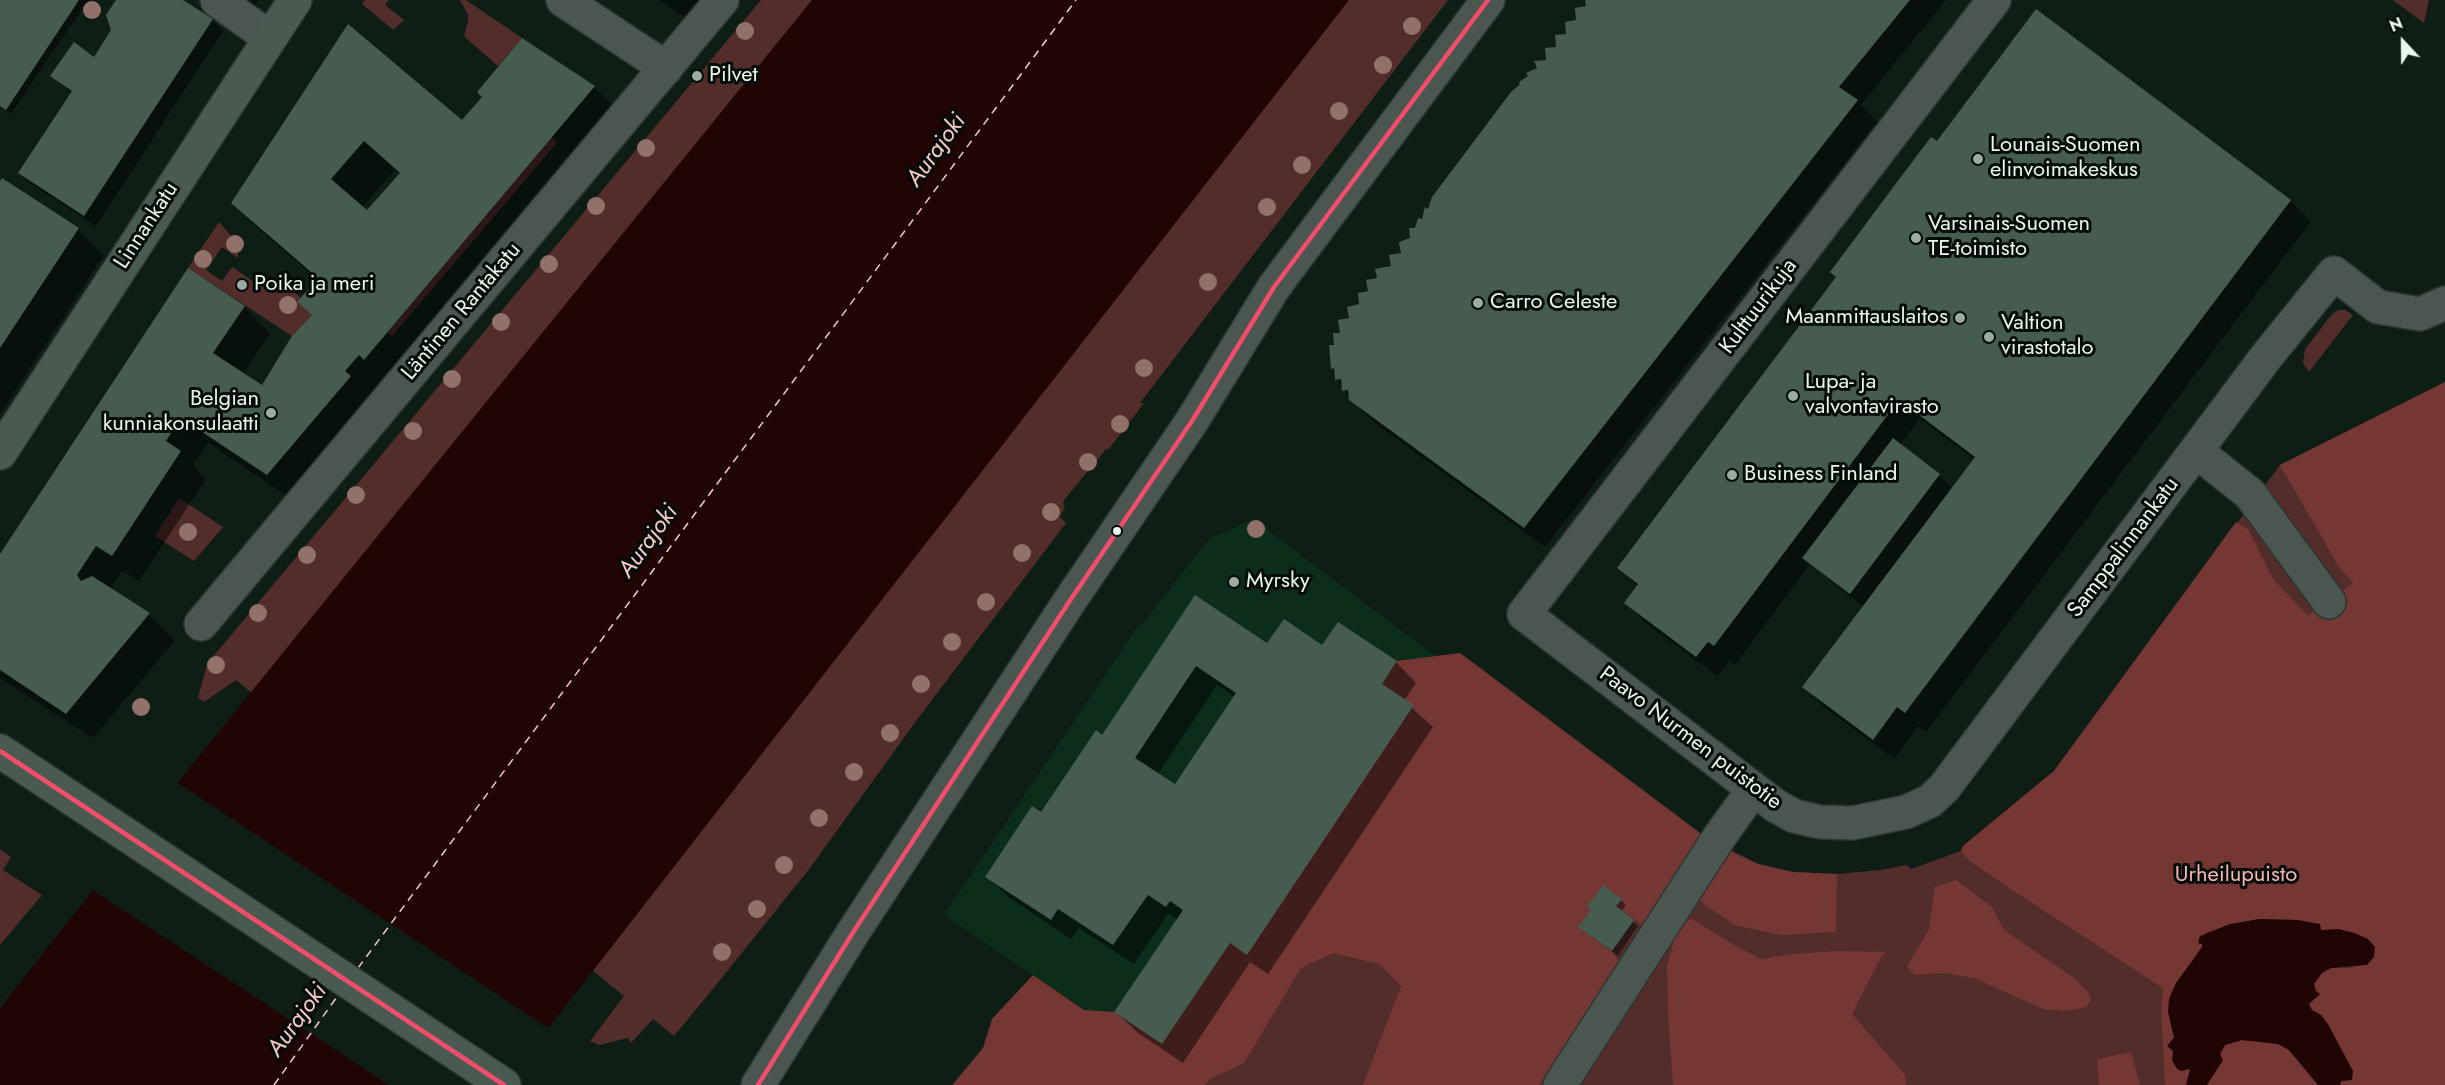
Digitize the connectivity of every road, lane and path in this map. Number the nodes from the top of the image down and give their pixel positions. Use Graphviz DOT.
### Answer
graph roads {
  1 [pos="217,0"];
  2 [pos="295,0"];
  3 [pos="563,0"];
  4 [pos="722,0"];
  5 [pos="1488,0"];
  6 [pos="1994,0"];
  7 [pos="270,38"];
  8 [pos="666,68"];
  9 [pos="2445,303"];
  10 [pos="2196,451"];
  11 [pos="0,453"];
  12 [pos="2329,602"];
  13 [pos="1524,614"];
  14 [pos="201,624"];
  15 [pos="0,751"];
  16 [pos="1753,790"];
  17 [pos="1906,812"];
  18 [pos="1570,1082"];
  19 [pos="504,1085"];
  20 [pos="758,1085"];
  1 -- 7 [label="street"];
  2 -- 7 [label="main road, Linnankatu"];
  3 -- 8 [label="street"];
  4 -- 8 [label="street, Läntinen Rantakatu"];
  5 -- 20 [label="street"];
  6 -- 13 [label="street, Kulttuurikuja"];
  7 -- 11 [label="main road, Linnankatu"];
  8 -- 14 [label="street, Läntinen Rantakatu"];
  9 -- 10 [label="street, Samppalinnankatu"];
  10 -- 12 [label="street"];
  10 -- 17 [label="street, Samppalinnankatu"];
  13 -- 16 [label="street, Paavo Nurmen puistotie"];
  15 -- 19 [label="main road"];
  16 -- 17 [label="street, Paavo Nurmen puistotie"];
  16 -- 18 [label="street"];
}
